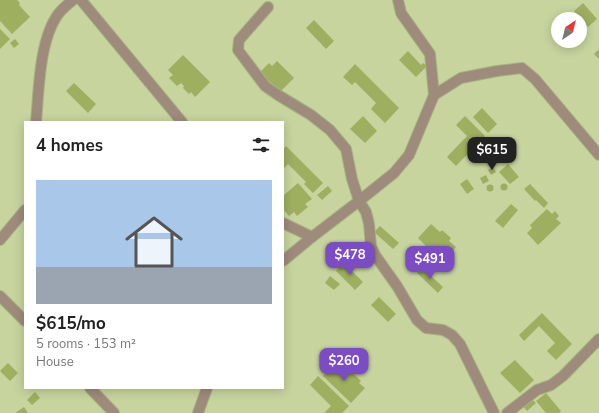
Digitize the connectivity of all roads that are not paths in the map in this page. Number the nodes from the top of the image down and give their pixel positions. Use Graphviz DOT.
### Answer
graph roads {
  1 [pos="73,0"];
  2 [pos="81,0"];
  3 [pos="398,0"];
  4 [pos="268,7"];
  5 [pos="434,95"];
  6 [pos="36,121"];
  7 [pos="181,121"];
  8 [pos="599,154"];
  9 [pos="359,201"];
  10 [pos="24,211"];
  11 [pos="284,223"];
  12 [pos="312,237"];
  13 [pos="0,240"];
  14 [pos="284,260"];
  15 [pos="0,296"];
  16 [pos="24,320"];
  17 [pos="599,339"];
  18 [pos="91,389"];
  19 [pos="207,389"];
  20 [pos="114,413"];
  21 [pos="198,413"];
  22 [pos="494,413"];
  23 [pos="507,413"];
  1 -- 6 [label="street"];
  2 -- 7 [label="street"];
  3 -- 5 [label="street"];
  4 -- 9 [label="street"];
  5 -- 8 [label="street"];
  5 -- 9 [label="street"];
  9 -- 12 [label="street"];
  9 -- 22 [label="street"];
  10 -- 13 [label="street"];
  11 -- 12 [label="street"];
  12 -- 14 [label="street"];
  15 -- 16 [label="street"];
  17 -- 23 [label="street"];
  18 -- 20 [label="street"];
  19 -- 21 [label="street"];
}
